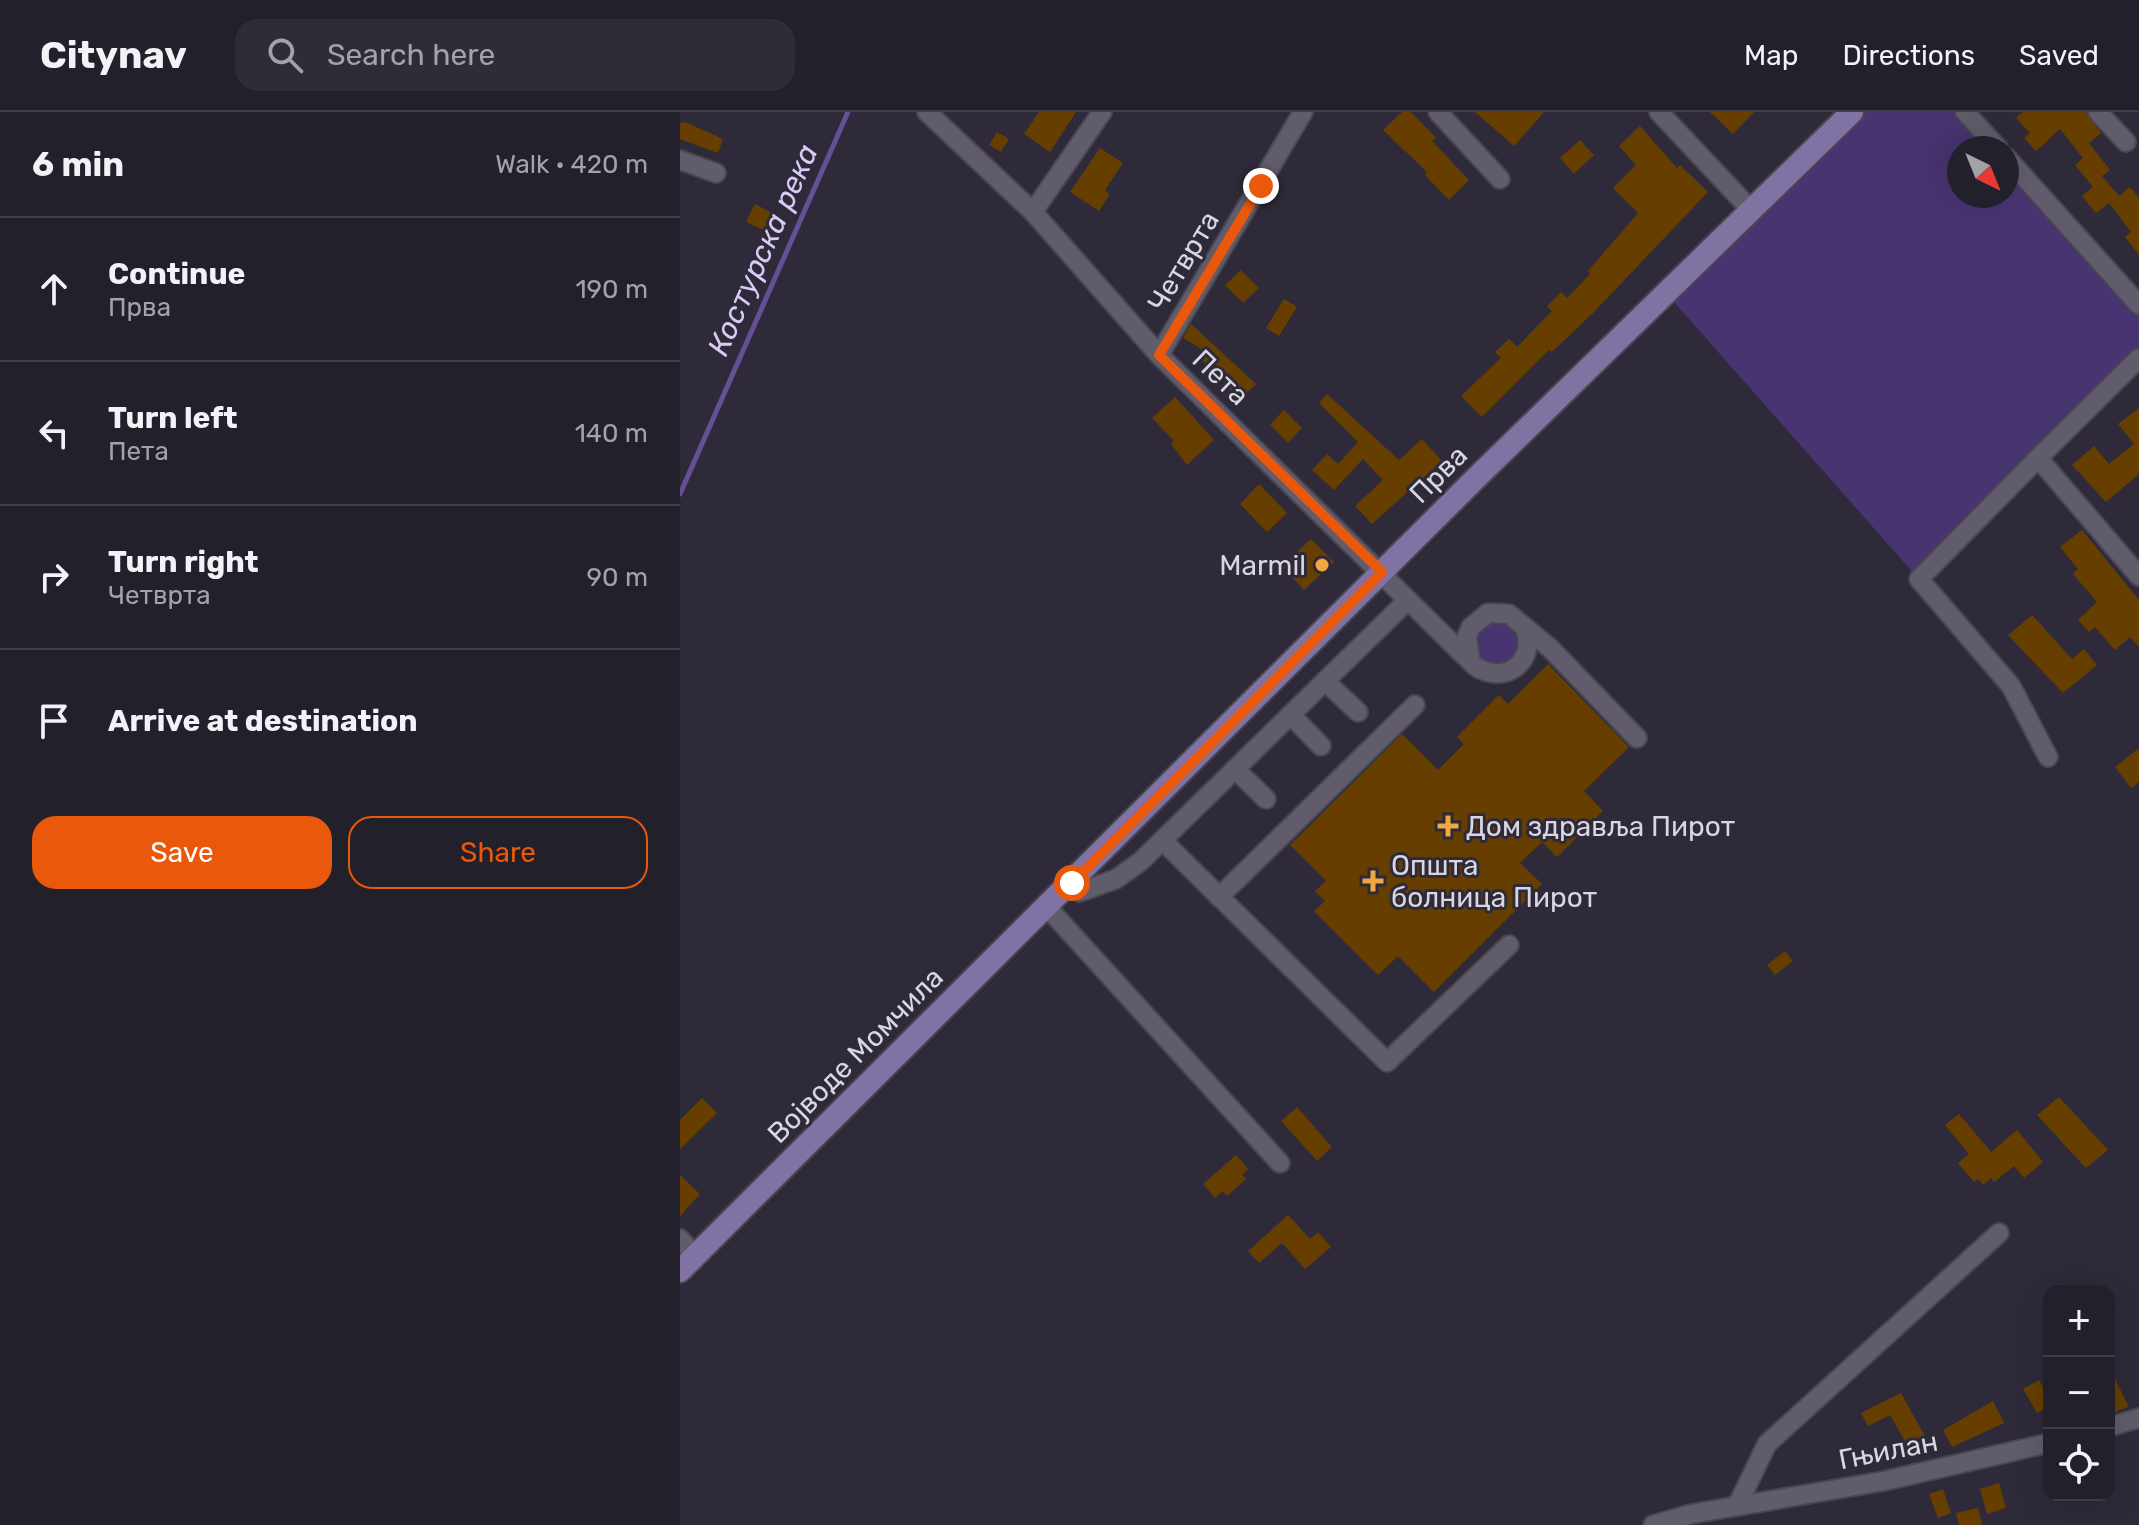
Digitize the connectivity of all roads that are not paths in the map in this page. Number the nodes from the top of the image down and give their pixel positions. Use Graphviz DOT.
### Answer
graph roads {
  1 [pos="927,112"];
  2 [pos="1102,112"];
  3 [pos="1303,112"];
  4 [pos="1438,112"];
  5 [pos="1659,112"];
  6 [pos="1852,112"];
  7 [pos="1965,112"];
  8 [pos="2098,112"];
  9 [pos="1987,136"];
  10 [pos="2126,142"];
  11 [pos="680,160"];
  12 [pos="2019,171"];
  13 [pos="716,173"];
  14 [pos="1500,179"];
  15 [pos="1752,211"];
  16 [pos="1033,212"];
  17 [pos="2139,305"];
  18 [pos="1159,355"];
  19 [pos="2139,358"];
  20 [pos="2038,458"];
  21 [pos="1382,572"];
  22 [pos="2139,576"];
  23 [pos="1408,600"];
  24 [pos="1525,629"];
  25 [pos="1470,657"];
  26 [pos="1325,681"];
  27 [pos="1415,705"];
  28 [pos="1358,712"];
  29 [pos="1291,715"];
  30 [pos="1637,738"];
  31 [pos="1321,746"];
  32 [pos="2048,757"];
  33 [pos="1235,769"];
  34 [pos="1266,799"];
  35 [pos="1164,842"];
  36 [pos="1072,883"];
  37 [pos="1219,897"];
  38 [pos="1047,907"];
  39 [pos="1509,945"];
  40 [pos="1280,1163"];
  41 [pos="1999,1233"];
  42 [pos="685,1255"];
  43 [pos="2139,1418"];
  44 [pos="2115,1425"];
  45 [pos="2043,1444"];
  46 [pos="1737,1506"];
  47 [pos="1653,1525"];
  1 -- 16 [label="street, Пета"];
  2 -- 16 [label="street"];
  3 -- 18 [label="street, Четврта"];
  4 -- 14 [label="street"];
  5 -- 15 [label="street"];
  6 -- 15 [label="main road, Прва"];
  7 -- 9 [label="street"];
  8 -- 10 [label="street"];
  11 -- 13 [label="street"];
  12 -- 17 [label="street"];
  15 -- 21 [label="main road, Прва"];
  16 -- 18 [label="street, Пета"];
  18 -- 21 [label="street, Пета"];
  19 -- 20 [label="street"];
  20 -- 22 [label="street"];
  20 -- 32 [label="street"];
  21 -- 23 [label="street, Пета"];
  21 -- 36 [label="main road, Прва"];
  23 -- 25 [label="street, Пета"];
  23 -- 26 [label="street"];
  24 -- 25 [label="street"];
  24 -- 25 [label="street"];
  24 -- 30 [label="street"];
  26 -- 28 [label="street"];
  26 -- 29 [label="street"];
  27 -- 37 [label="street"];
  29 -- 31 [label="street"];
  29 -- 33 [label="street"];
  33 -- 34 [label="street"];
  33 -- 35 [label="street"];
  35 -- 36 [label="street"];
  35 -- 37 [label="street"];
  36 -- 38 [label="main road, Војводе Момчила"];
  37 -- 39 [label="street"];
  38 -- 40 [label="street"];
  38 -- 42 [label="main road, Војводе Момчила"];
  41 -- 46 [label="street"];
  43 -- 44 [label="street"];
  45 -- 46 [label="street, Гњилан"];
  46 -- 47 [label="street, Гњилан"];
}
